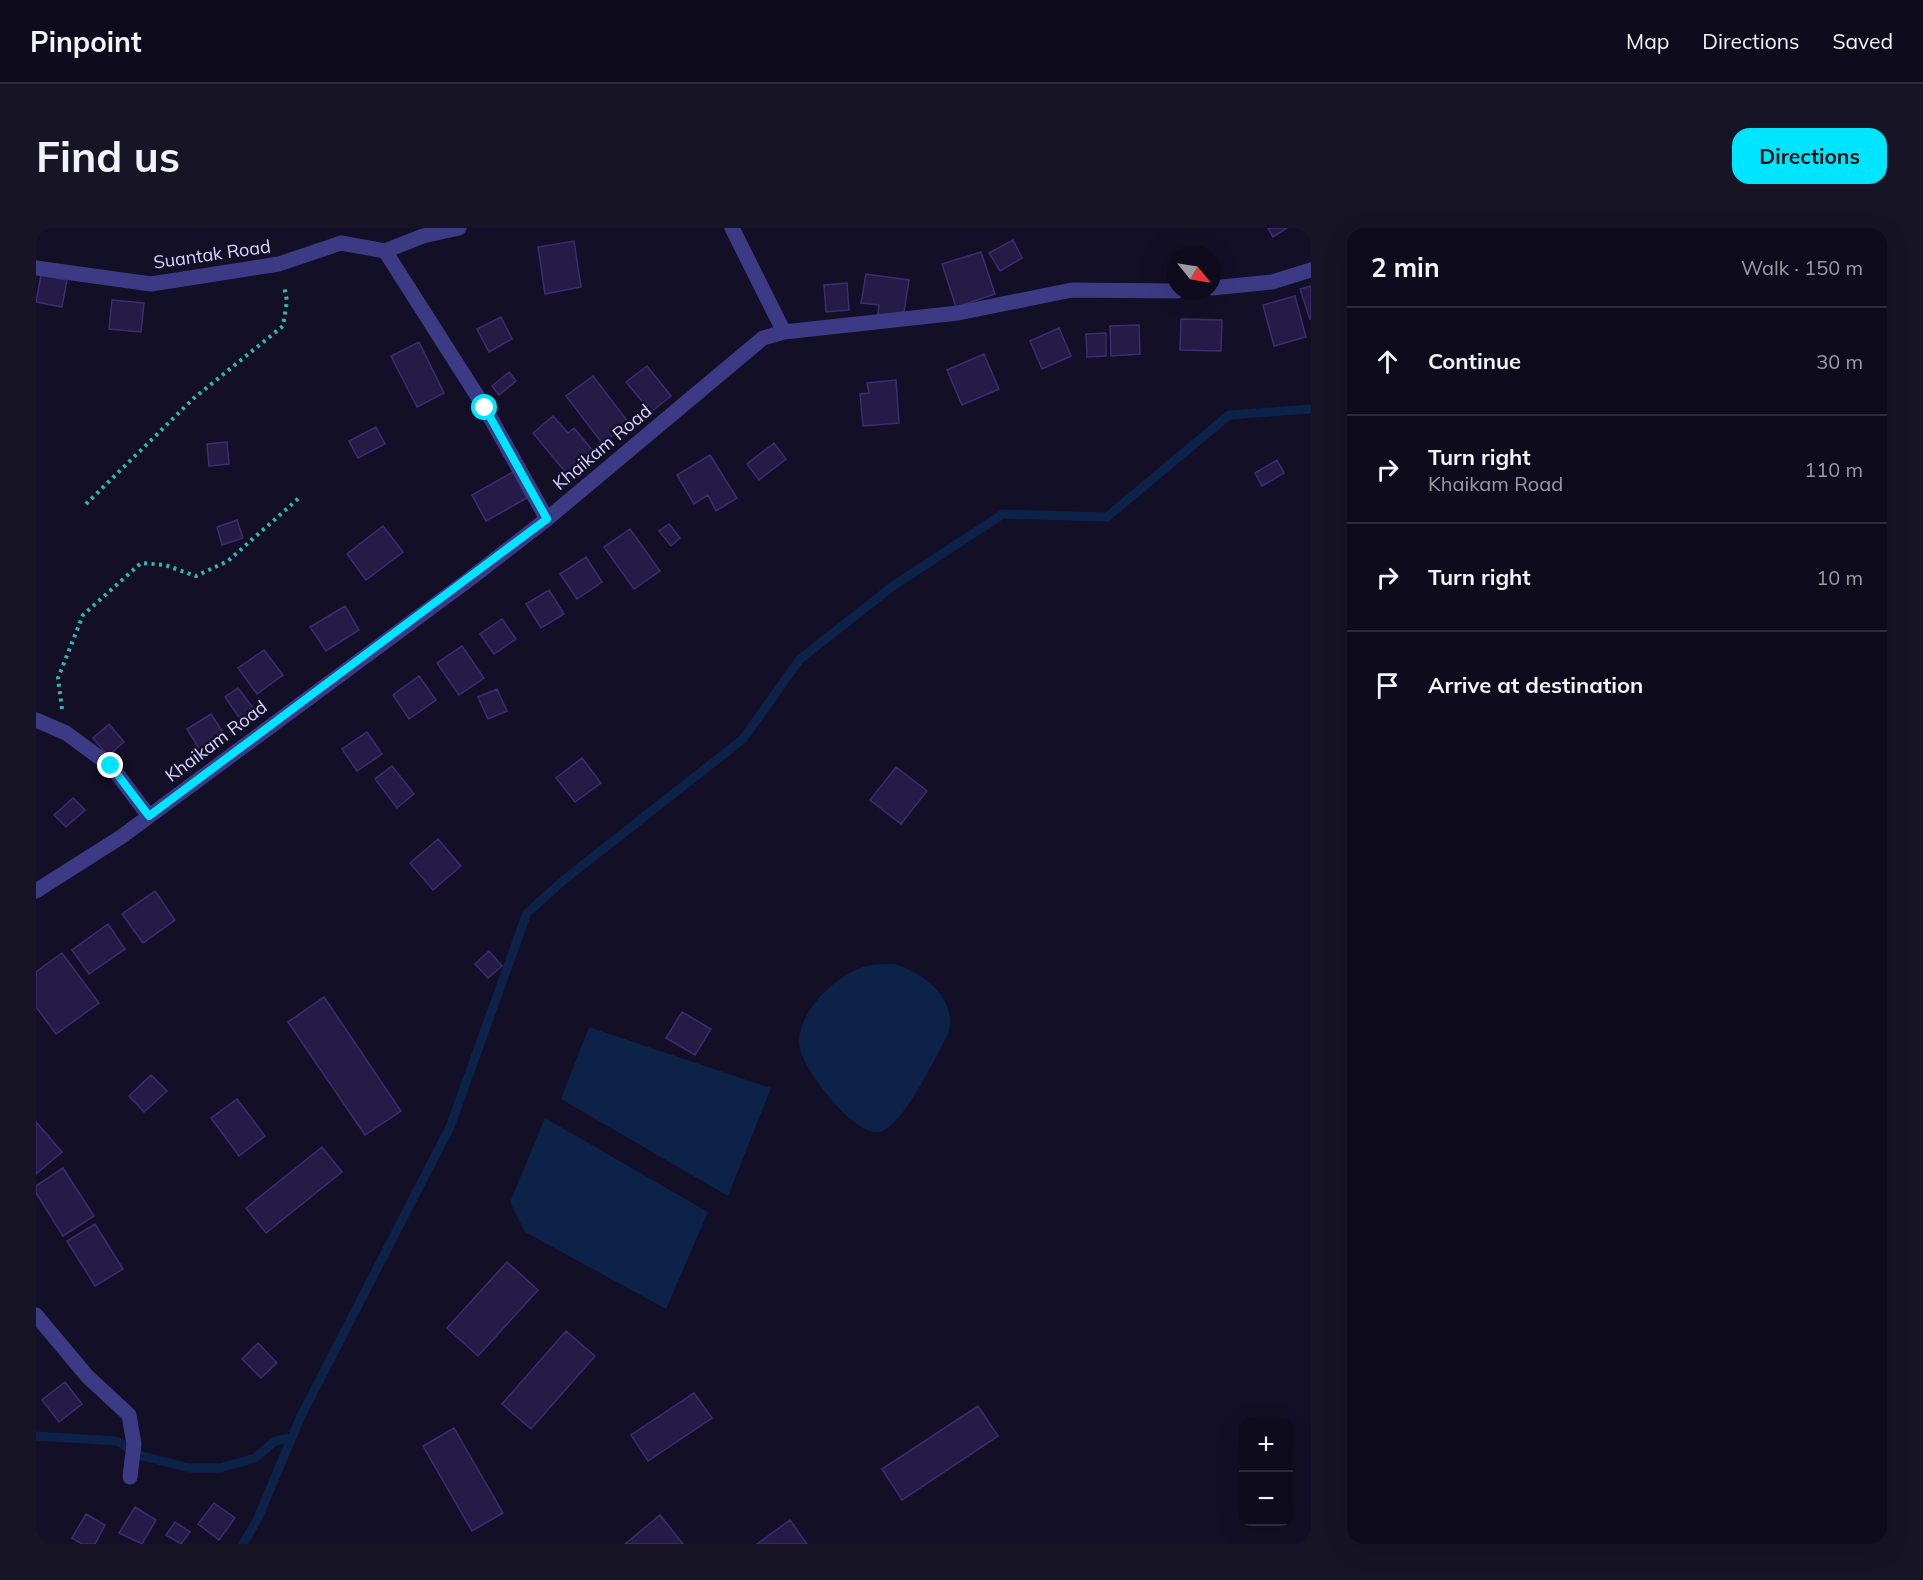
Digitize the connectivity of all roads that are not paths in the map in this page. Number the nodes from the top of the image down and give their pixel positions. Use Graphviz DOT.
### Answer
graph roads {
  1 [pos="459,228"];
  2 [pos="732,228"];
  3 [pos="385,251"];
  4 [pos="36,268"];
  5 [pos="1311,270"];
  6 [pos="1221,287"];
  7 [pos="1167,291"];
  8 [pos="784,332"];
  9 [pos="547,519"];
  10 [pos="36,720"];
  11 [pos="149,816"];
  12 [pos="36,891"];
  13 [pos="36,1315"];
  14 [pos="130,1477"];
  1 -- 3 [label="street"];
  2 -- 8 [label="street"];
  3 -- 4 [label="street, Suantak Road"];
  3 -- 9 [label="street"];
  5 -- 6 [label="street"];
  7 -- 8 [label="street, Khaikam Road"];
  8 -- 9 [label="street, Khaikam Road"];
  9 -- 11 [label="street, Khaikam Road"];
  10 -- 11 [label="street"];
  11 -- 12 [label="street, Khaikam Road"];
  13 -- 14 [label="street"];
}
